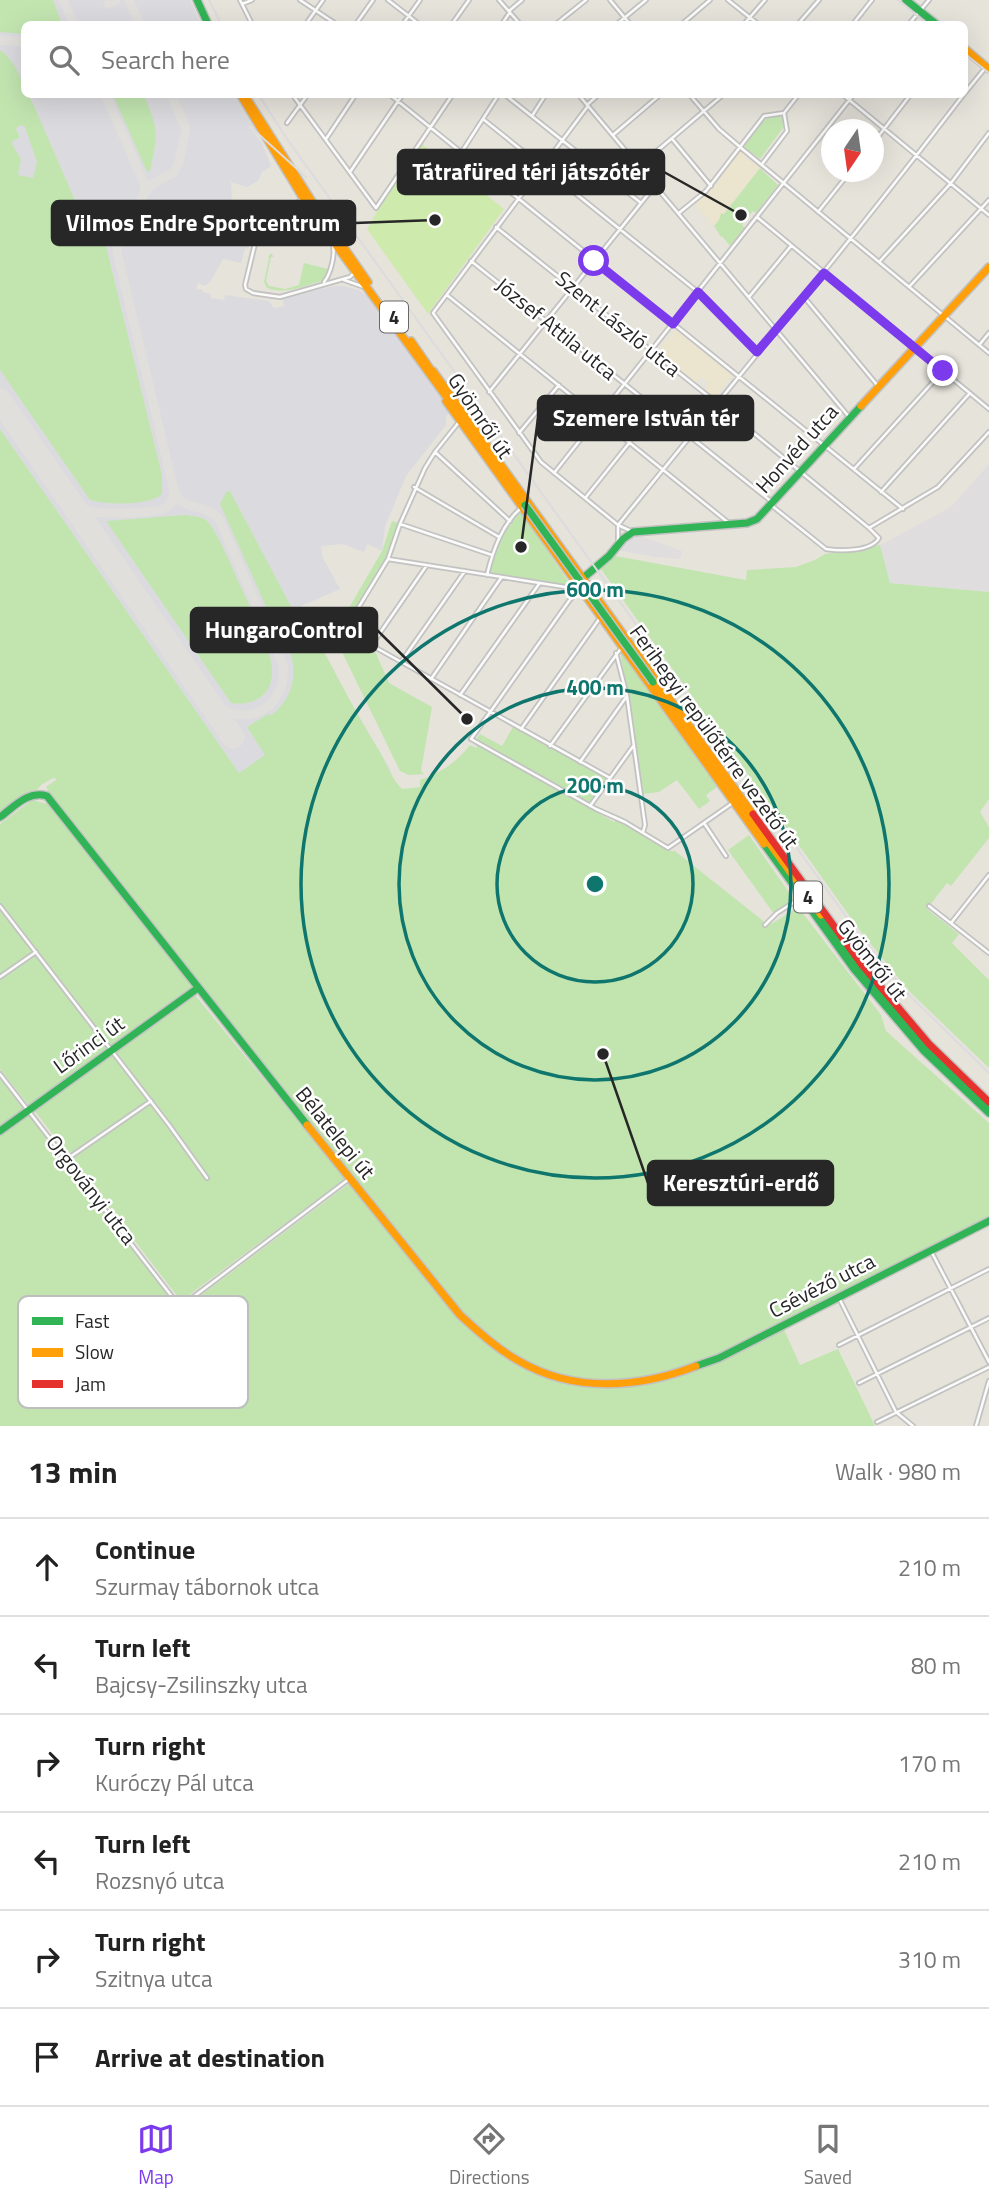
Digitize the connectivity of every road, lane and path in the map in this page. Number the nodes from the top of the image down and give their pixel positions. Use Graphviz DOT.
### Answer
graph roads {
  1 [pos="195,0"];
  2 [pos="252,0"];
  3 [pos="300,0"];
  4 [pos="323,0"];
  5 [pos="373,0"];
  6 [pos="388,0"];
  7 [pos="420,0"];
  8 [pos="469,0"];
  9 [pos="499,0"];
  10 [pos="522,0"];
  11 [pos="586,0"];
  12 [pos="610,0"];
  13 [pos="646,0"];
  14 [pos="710,0"];
  15 [pos="728,0"];
  16 [pos="765,0"];
  17 [pos="819,0"];
  18 [pos="873,0"];
  19 [pos="906,0"];
  20 [pos="929,0"];
  21 [pos="241,2"];
  22 [pos="316,11"];
  23 [pos="920,11"];
  24 [pos="510,12"];
  25 [pos="409,16"];
  26 [pos="624,18"];
  27 [pos="750,18"];
  28 [pos="205,21"];
  29 [pos="250,21"];
  30 [pos="308,21"];
  31 [pos="331,21"];
  32 [pos="358,21"];
  33 [pos="405,21"];
  34 [pos="415,21"];
  35 [pos="454,21"];
  36 [pos="504,21"];
  37 [pos="518,21"];
  38 [pos="560,21"];
  39 [pos="620,21"];
  40 [pos="627,21"];
  41 [pos="686,21"];
  42 [pos="747,21"];
  43 [pos="754,21"];
  44 [pos="801,21"];
  45 [pos="856,21"];
  46 [pos="912,21"];
  47 [pos="932,21"];
  48 [pos="968,51"];
  49 [pos="988,68"];
  50 [pos="968,90"];
  51 [pos="244,98"];
  52 [pos="245,98"];
  53 [pos="294,98"];
  54 [pos="305,98"];
  55 [pos="353,98"];
  56 [pos="394,98"];
  57 [pos="400,98"];
  58 [pos="450,98"];
  59 [pos="496,98"];
  60 [pos="509,98"];
  61 [pos="543,98"];
  62 [pos="581,98"];
  63 [pos="595,98"];
  64 [pos="656,98"];
  65 [pos="692,98"];
  66 [pos="720,98"];
  67 [pos="796,98"];
  68 [pos="847,98"];
  69 [pos="908,98"];
  70 [pos="961,98"];
  71 [pos="849,100"];
  72 [pos="398,102"];
  73 [pos="587,105"];
  74 [pos="299,106"];
  75 [pos="704,112"];
  76 [pos="785,113"];
  77 [pos="532,116"];
  78 [pos="483,119"];
  79 [pos="872,119"];
  80 [pos="287,123"];
  81 [pos="430,128"];
  82 [pos="884,129"];
  83 [pos="989,133"];
  84 [pos="612,135"];
  85 [pos="326,139"];
  86 [pos="672,139"];
  87 [pos="561,140"];
  88 [pos="740,147"];
  89 [pos="461,153"];
  90 [pos="917,156"];
  91 [pos="761,165"];
  92 [pos="542,167"];
  93 [pos="638,167"];
  94 [pos="351,172"];
  95 [pos="842,182"];
  96 [pos="784,183"];
  97 [pos="950,183"];
  98 [pos="655,186"];
  99 [pos="711,186"];
  100 [pos="303,198"];
  101 [pos="518,199"];
  102 [pos="989,200"];
  103 [pos="313,203"];
  104 [pos="641,203"];
  105 [pos="289,208"];
  106 [pos="981,208"];
  107 [pos="818,212"];
  108 [pos="678,214"];
  109 [pos="989,215"];
  110 [pos="757,217"];
  111 [pos="496,227"];
  112 [pos="620,230"];
  113 [pos="851,239"];
  114 [pos="792,246"];
  115 [pos="471,261"];
  116 [pos="594,261"];
  117 [pos="879,261"];
  118 [pos="720,264"];
  119 [pos="989,267"];
  120 [pos="356,268"];
  121 [pos="824,273"];
  122 [pos="340,280"];
  123 [pos="323,284"];
  124 [pos="909,287"];
  125 [pos="573,288"];
  126 [pos="372,292"];
  127 [pos="698,292"];
  128 [pos="446,295"];
  129 [pos="748,297"];
  130 [pos="804,297"];
  131 [pos="944,316"];
  132 [pos="546,321"];
  133 [pos="673,324"];
  134 [pos="775,330"];
  135 [pos="989,333"];
  136 [pos="979,345"];
  137 [pos="914,347"];
  138 [pos="651,351"];
  139 [pos="757,352"];
  140 [pos="989,353"];
  141 [pos="520,354"];
  142 [pos="429,369"];
  143 [pos="943,371"];
  144 [pos="738,377"];
  145 [pos="625,384"];
  146 [pos="559,385"];
  147 [pos="878,386"];
  148 [pos="489,392"];
  149 [pos="970,393"];
  150 [pos="717,402"];
  151 [pos="989,409"];
  152 [pos="598,417"];
  153 [pos="850,418"];
  154 [pos="460,421"];
  155 [pos="989,432"];
  156 [pos="519,433"];
  157 [pos="690,435"];
  158 [pos="630,442"];
  159 [pos="824,445"];
  160 [pos="435,452"];
  161 [pos="854,469"];
  162 [pos="663,470"];
  163 [pos="801,471"];
  164 [pos="554,474"];
  165 [pos="414,487"];
  166 [pos="881,492"];
  167 [pos="585,498"];
  168 [pos="771,503"];
  169 [pos="524,506"];
  170 [pos="903,509"];
  171 [pos="510,521"];
  172 [pos="400,524"];
  173 [pos="730,524"];
  174 [pos="618,525"];
  175 [pos="869,528"];
  176 [pos="633,531"];
  177 [pos="499,537"];
  178 [pos="618,544"];
  179 [pos="492,555"];
  180 [pos="388,559"];
  181 [pos="428,565"];
  182 [pos="465,571"];
  183 [pos="487,575"];
  184 [pos="585,576"];
  185 [pos="502,577"];
  186 [pos="539,583"];
  187 [pos="565,587"];
  188 [pos="576,589"];
  189 [pos="601,617"];
  190 [pos="373,643"];
  191 [pos="619,650"];
  192 [pos="401,662"];
  193 [pos="431,679"];
  194 [pos="460,695"];
  195 [pos="627,696"];
  196 [pos="491,712"];
  197 [pos="521,729"];
  198 [pos="634,745"];
  199 [pos="550,746"];
  200 [pos="580,762"];
  201 [pos="610,778"];
  202 [pos="734,802"];
  203 [pos="590,806"];
  204 [pos="0,817"];
  205 [pos="704,823"];
  206 [pos="642,832"];
  207 [pos="726,856"];
  208 [pos="989,875"];
  209 [pos="802,897"];
  210 [pos="0,906"];
  211 [pos="929,906"];
  212 [pos="951,923"];
  213 [pos="765,925"];
  214 [pos="989,946"];
  215 [pos="36,952"];
  216 [pos="987,952"];
  217 [pos="0,977"];
  218 [pos="198,988"];
  219 [pos="112,1050"];
  220 [pos="0,1074"];
  221 [pos="151,1101"];
  222 [pos="989,1104"];
  223 [pos="29,1110"];
  224 [pos="989,1113"];
  225 [pos="0,1131"];
  226 [pos="67,1159"];
  227 [pos="207,1178"];
  228 [pos="349,1179"];
  229 [pos="989,1221"];
  230 [pos="931,1251"];
  231 [pos="989,1269"];
  232 [pos="951,1289"];
  233 [pos="172,1296"];
  234 [pos="195,1296"];
  235 [pos="839,1298"];
  236 [pos="989,1318"];
  237 [pos="971,1327"];
  238 [pos="858,1336"];
  239 [pos="839,1345"];
  240 [pos="989,1362"];
  241 [pos="989,1367"];
  242 [pos="877,1374"];
  243 [pos="669,1377"];
  244 [pos="989,1381"];
  245 [pos="859,1383"];
  246 [pos="896,1412"];
  247 [pos="877,1422"];
  248 [pos="913,1426"];
  249 [pos="976,1426"];
  1 -- 28 [label="main road"];
  2 -- 21 [label="street"];
  3 -- 22 [label="street"];
  4 -- 22 [label="street"];
  5 -- 32 [label="street"];
  6 -- 25 [label="street"];
  7 -- 25 [label="street"];
  8 -- 35 [label="street"];
  9 -- 24 [label="street"];
  10 -- 24 [label="street"];
  11 -- 38 [label="street"];
  12 -- 26 [label="street"];
  13 -- 26 [label="street"];
  14 -- 41 [label="street"];
  15 -- 27 [label="street"];
  16 -- 27 [label="street"];
  17 -- 44 [label="street"];
  18 -- 45 [label="street"];
  19 -- 23 [label="main road"];
  20 -- 23 [label="street"];
  21 -- 29 [label="street"];
  22 -- 30 [label="street"];
  22 -- 31 [label="street"];
  23 -- 46 [label="street"];
  23 -- 47 [label="main road"];
  24 -- 36 [label="street"];
  24 -- 37 [label="street"];
  25 -- 33 [label="street"];
  25 -- 34 [label="street"];
  26 -- 39 [label="street"];
  26 -- 40 [label="street"];
  27 -- 42 [label="street"];
  27 -- 43 [label="street"];
  48 -- 49 [label="main road"];
  49 -- 50 [label="street"];
  51 -- 100 [label="main road, Ferihegyi repülőtérre vezető út / 4"];
  52 -- 103 [label="main road, Ferihegyi repülőtérre vezető út / 4"];
  53 -- 74 [label="street"];
  54 -- 74 [label="street"];
  55 -- 85 [label="street"];
  56 -- 72 [label="street"];
  57 -- 72 [label="street"];
  58 -- 81 [label="street"];
  59 -- 78 [label="street"];
  60 -- 77 [label="street"];
  61 -- 77 [label="street"];
  62 -- 73 [label="street"];
  63 -- 73 [label="street"];
  64 -- 84 [label="street"];
  65 -- 75 [label="street"];
  66 -- 75 [label="street"];
  67 -- 76 [label="street"];
  68 -- 71 [label="street"];
  69 -- 82 [label="street"];
  70 -- 90 [label="street"];
  71 -- 79 [label="street"];
  71 -- 96 [label="street"];
  72 -- 81 [label="street"];
  72 -- 94 [label="street"];
  73 -- 84 [label="street"];
  73 -- 87 [label="street"];
  74 -- 80 [label="street"];
  74 -- 85 [label="street"];
  75 -- 86 [label="street"];
  75 -- 88 [label="street"];
  76 -- 88 [label="street"];
  76 -- 91 [label="street"];
  77 -- 87 [label="street"];
  78 -- 89 [label="street"];
  78 -- 92 [label="street"];
  81 -- 89 [label="street"];
  81 -- 94 [label="street"];
  82 -- 90 [label="street"];
  83 -- 97 [label="street"];
  84 -- 93 [label="street"];
  85 -- 94 [label="street"];
  86 -- 93 [label="street"];
  86 -- 99 [label="street"];
  87 -- 92 [label="street"];
  87 -- 104 [label="street"];
  88 -- 91 [label="street"];
  88 -- 99 [label="street"];
  89 -- 101 [label="street"];
  90 -- 97 [label="street"];
  90 -- 113 [label="street"];
  91 -- 96 [label="street"];
  92 -- 101 [label="street"];
  92 -- 112 [label="street"];
  93 -- 98 [label="street"];
  95 -- 107 [label="street"];
  96 -- 107 [label="street"];
  96 -- 110 [label="street"];
  97 -- 106 [label="street"];
  97 -- 117 [label="street"];
  98 -- 104 [label="street"];
  98 -- 108 [label="street"];
  99 -- 108 [label="street"];
  100 -- 103 [label="street"];
  100 -- 105 [label="street"];
  100 -- 120 [label="main road, Ferihegyi repülőtérre vezető út / 4"];
  101 -- 111 [label="street"];
  101 -- 116 [label="street"];
  102 -- 106 [label="street"];
  103 -- 120 [label="main road, Ferihegyi repülőtérre vezető út / 4"];
  104 -- 112 [label="street"];
  105 -- 123 [label="street"];
  105 -- 123 [label="street"];
  106 -- 109 [label="street"];
  106 -- 124 [label="street"];
  107 -- 113 [label="street"];
  108 -- 118 [label="street"];
  110 -- 114 [label="street"];
  110 -- 118 [label="street"];
  111 -- 115 [label="street"];
  111 -- 125 [label="street, Szent László utca"];
  112 -- 116 [label="street"];
  112 -- 127 [label="street"];
  113 -- 117 [label="street"];
  113 -- 121 [label="street"];
  114 -- 121 [label="street"];
  114 -- 129 [label="street"];
  115 -- 128 [label="street"];
  115 -- 132 [label="street, József Attila utca"];
  116 -- 125 [label="street"];
  116 -- 133 [label="street"];
  117 -- 124 [label="street"];
  118 -- 127 [label="street"];
  118 -- 129 [label="street"];
  119 -- 131 [label="main road, Honvéd utca"];
  120 -- 122 [label="street"];
  120 -- 126 [label="main road, Ferihegyi repülőtérre vezető út / 4"];
  120 -- 142 [label="main road, Ferihegyi repülőtérre vezető út / 4"];
  121 -- 130 [label="street"];
  121 -- 137 [label="street"];
  122 -- 123 [label="street"];
  122 -- 126 [label="street"];
  124 -- 131 [label="street"];
  125 -- 132 [label="street"];
  125 -- 138 [label="street, Szent László utca"];
  126 -- 142 [label="main road, Ferihegyi repülőtérre vezető út / 4"];
  127 -- 133 [label="street"];
  127 -- 139 [label="street"];
  128 -- 141 [label="street"];
  128 -- 148 [label="street"];
  129 -- 134 [label="street"];
  130 -- 134 [label="street"];
  130 -- 147 [label="street"];
  131 -- 136 [label="street"];
  131 -- 137 [label="main road, Honvéd utca"];
  132 -- 141 [label="street"];
  132 -- 145 [label="street, József Attila utca"];
  133 -- 138 [label="street"];
  133 -- 144 [label="street"];
  134 -- 139 [label="street"];
  134 -- 153 [label="street"];
  135 -- 136 [label="street"];
  136 -- 140 [label="street"];
  137 -- 143 [label="street"];
  137 -- 147 [label="main road, Honvéd utca"];
  138 -- 145 [label="street"];
  138 -- 150 [label="street, Szent László utca"];
  139 -- 144 [label="street"];
  141 -- 146 [label="street"];
  141 -- 148 [label="street"];
  142 -- 154 [label="main road, Gyömrői út"];
  142 -- 169 [label="main road, Ferihegyi repülőtérre vezető út / 4"];
  142 -- 184 [label="main road, Gyömrői út"];
  143 -- 149 [label="street"];
  143 -- 161 [label="street"];
  144 -- 150 [label="street"];
  144 -- 159 [label="street"];
  145 -- 152 [label="street"];
  145 -- 157 [label="street, József Attila utca"];
  146 -- 152 [label="street"];
  146 -- 156 [label="street"];
  147 -- 153 [label="main road, Honvéd utca"];
  148 -- 156 [label="street"];
  149 -- 151 [label="street"];
  149 -- 166 [label="street"];
  150 -- 157 [label="street"];
  150 -- 163 [label="street, Szent László utca"];
  152 -- 158 [label="street"];
  152 -- 164 [label="street"];
  153 -- 159 [label="main road, Honvéd utca"];
  154 -- 160 [label="street"];
  154 -- 169 [label="main road, Gyömrői út"];
  155 -- 170 [label="street"];
  156 -- 164 [label="street"];
  157 -- 162 [label="street"];
  157 -- 168 [label="street, József Attila utca"];
  158 -- 162 [label="street"];
  158 -- 167 [label="street"];
  159 -- 161 [label="street"];
  159 -- 163 [label="main road, Honvéd utca"];
  160 -- 165 [label="street"];
  160 -- 171 [label="street"];
  161 -- 166 [label="street"];
  162 -- 173 [label="street"];
  162 -- 174 [label="street"];
  163 -- 168 [label="main road, Honvéd utca"];
  163 -- 175 [label="street, Szent László utca"];
  164 -- 167 [label="street"];
  165 -- 172 [label="street"];
  165 -- 177 [label="street"];
  166 -- 170 [label="street"];
  167 -- 174 [label="street"];
  168 -- 173 [label="main road, Honvéd utca"];
  168 -- 175 [label="street, József Attila utca"];
  169 -- 171 [label="street"];
  169 -- 188 [label="main road, Gyömrői út"];
  169 -- 222 [label="main road, Ferihegyi repülőtérre vezető út / 4, bridge"];
  170 -- 175 [label="street"];
  171 -- 177 [label="street"];
  172 -- 179 [label="street"];
  172 -- 180 [label="street"];
  173 -- 176 [label="main road, Honvéd utca"];
  174 -- 176 [label="street"];
  174 -- 178 [label="street"];
  176 -- 178 [label="main road"];
  177 -- 179 [label="street"];
  178 -- 184 [label="main road"];
  179 -- 183 [label="street"];
  180 -- 181 [label="street"];
  180 -- 190 [label="street"];
  181 -- 182 [label="street"];
  181 -- 190 [label="street"];
  182 -- 183 [label="street"];
  182 -- 192 [label="street"];
  183 -- 185 [label="street"];
  184 -- 188 [label="main road"];
  184 -- 222 [label="main road, Gyömrői út"];
  185 -- 186 [label="street"];
  185 -- 193 [label="street"];
  186 -- 187 [label="street"];
  186 -- 194 [label="street"];
  187 -- 188 [label="street"];
  187 -- 188 [label="street"];
  188 -- 189 [label="main road, Gyömrői út"];
  188 -- 196 [label="street"];
  189 -- 191 [label="main road, Gyömrői út"];
  189 -- 197 [label="street"];
  190 -- 192 [label="street"];
  191 -- 195 [label="street"];
  191 -- 199 [label="street"];
  191 -- 202 [label="main road, Gyömrői út"];
  192 -- 193 [label="street"];
  193 -- 194 [label="street"];
  194 -- 196 [label="street"];
  195 -- 198 [label="street"];
  195 -- 200 [label="street"];
  196 -- 197 [label="street"];
  196 -- 203 [label="street"];
  197 -- 199 [label="street"];
  198 -- 201 [label="street"];
  198 -- 206 [label="street"];
  199 -- 200 [label="street"];
  200 -- 201 [label="street"];
  201 -- 203 [label="street"];
  202 -- 205 [label="street"];
  202 -- 209 [label="main road, Gyömrői út"];
  203 -- 206 [label="street"];
  204 -- 218 [label="main road, Bélatelepi út"];
  205 -- 206 [label="street"];
  205 -- 207 [label="street"];
  208 -- 212 [label="street"];
  209 -- 213 [label="street"];
  209 -- 224 [label="main road, Gyömrői út"];
  210 -- 215 [label="street"];
  211 -- 212 [label="street"];
  212 -- 216 [label="street"];
  214 -- 216 [label="street"];
  215 -- 217 [label="street"];
  215 -- 219 [label="street"];
  218 -- 219 [label="main road, Lőrinci út"];
  218 -- 228 [label="main road, Bélatelepi út"];
  219 -- 221 [label="street"];
  219 -- 223 [label="main road, Lőrinci út"];
  220 -- 223 [label="street, Orgoványi utca"];
  221 -- 226 [label="street"];
  221 -- 227 [label="street"];
  223 -- 225 [label="main road, Lőrinci út"];
  223 -- 226 [label="street, Orgoványi utca"];
  226 -- 233 [label="street, Orgoványi utca"];
  228 -- 234 [label="street, Orgoványi utca"];
  228 -- 243 [label="main road, Bélatelepi út"];
  229 -- 230 [label="main road, Csévéző utca"];
  230 -- 232 [label="street"];
  230 -- 235 [label="main road, Csévéző utca"];
  231 -- 232 [label="street"];
  232 -- 237 [label="street"];
  232 -- 238 [label="street"];
  235 -- 238 [label="street"];
  235 -- 243 [label="main road, Csévéző utca"];
  236 -- 237 [label="street"];
  237 -- 240 [label="street"];
  237 -- 242 [label="street"];
  238 -- 239 [label="street"];
  238 -- 242 [label="street"];
  241 -- 246 [label="street"];
  242 -- 245 [label="street"];
  242 -- 246 [label="street"];
  244 -- 249 [label="street"];
  246 -- 247 [label="street"];
  246 -- 248 [label="street"];
}
